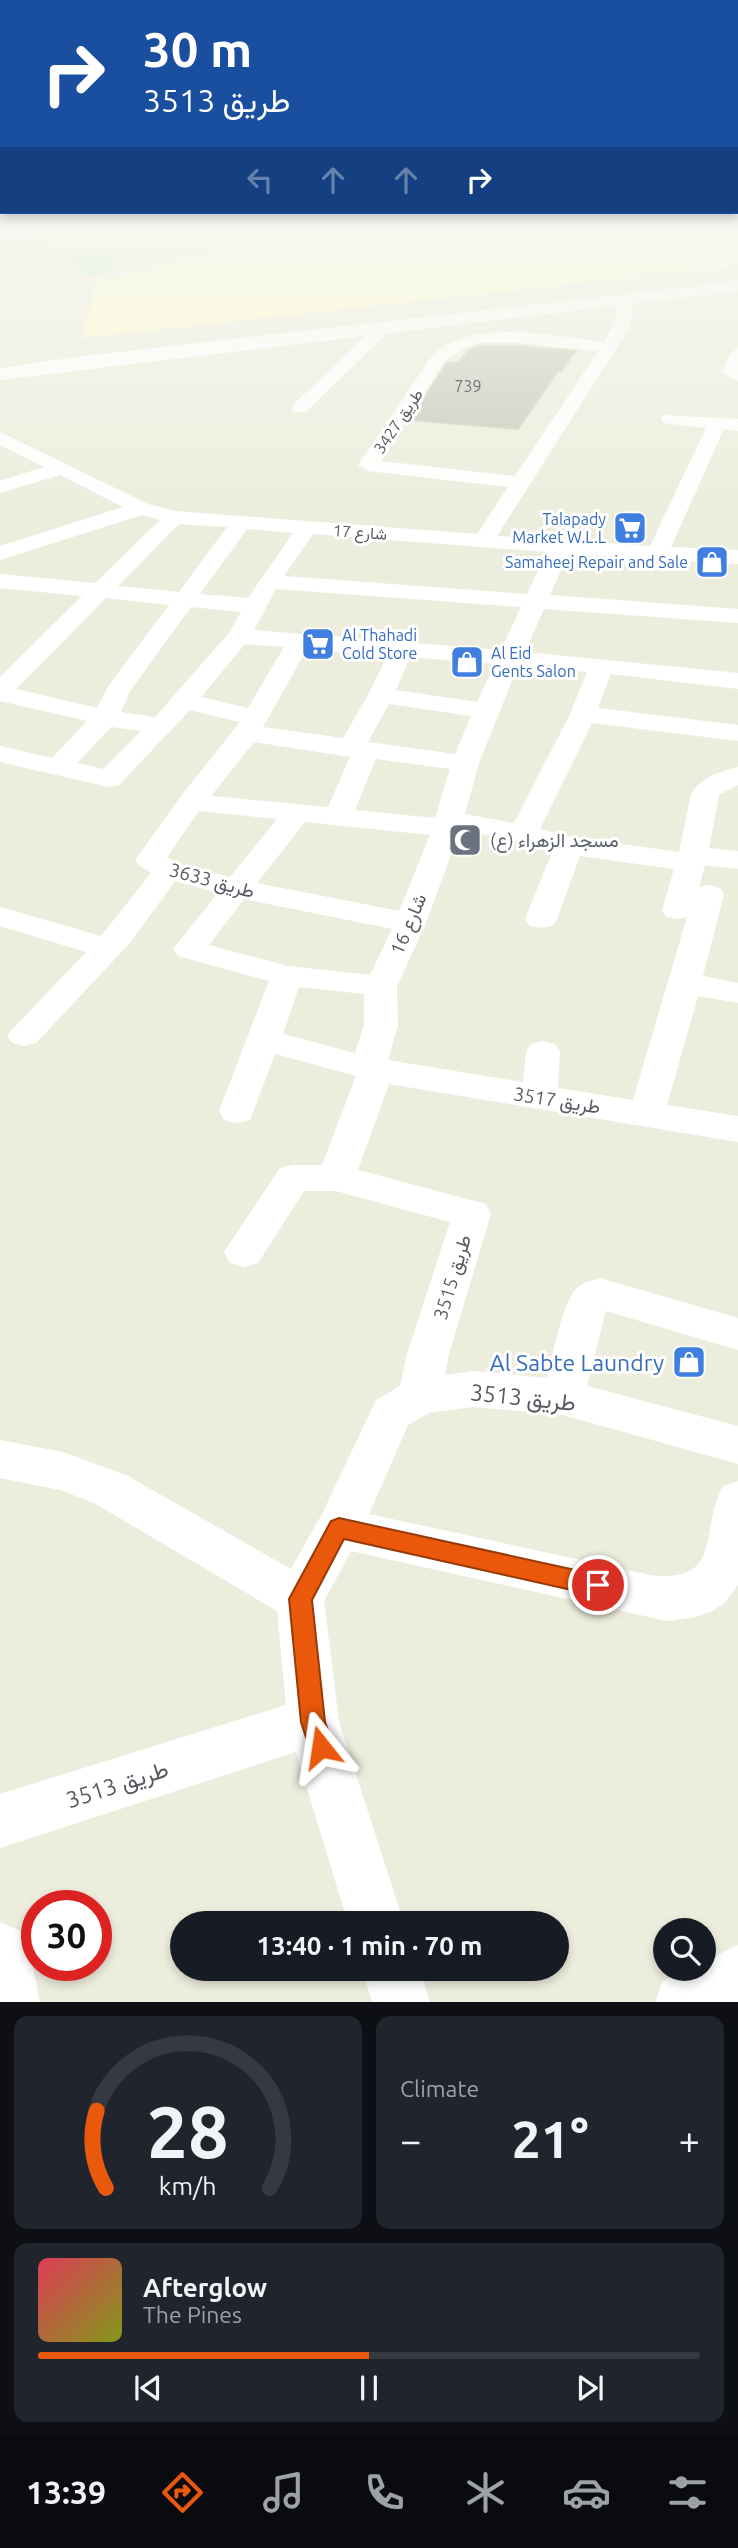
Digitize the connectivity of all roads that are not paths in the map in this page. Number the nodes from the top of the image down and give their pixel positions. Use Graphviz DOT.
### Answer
graph roads {
  1 [pos="422,323"];
  2 [pos="622,323"];
  3 [pos="383,328"];
  4 [pos="608,347"];
  5 [pos="738,353"];
  6 [pos="0,374"];
  7 [pos="738,376"];
  8 [pos="300,408"];
  9 [pos="670,419"];
  10 [pos="728,424"];
  11 [pos="0,438"];
  12 [pos="63,468"];
  13 [pos="522,483"];
  14 [pos="0,487"];
  15 [pos="141,508"];
  16 [pos="174,517"];
  17 [pos="241,523"];
  18 [pos="306,528"];
  19 [pos="483,541"];
  20 [pos="560,547"];
  21 [pos="0,552"];
  22 [pos="658,552"];
  23 [pos="738,557"];
  24 [pos="0,581"];
  25 [pos="269,582"];
  26 [pos="100,592"];
  27 [pos="184,599"];
  28 [pos="535,599"];
  29 [pos="254,606"];
  30 [pos="738,616"];
  31 [pos="239,636"];
  32 [pos="300,640"];
  33 [pos="402,649"];
  34 [pos="510,658"];
  35 [pos="602,666"];
  36 [pos="738,681"];
  37 [pos="0,692"];
  38 [pos="381,695"];
  39 [pos="183,701"];
  40 [pos="486,710"];
  41 [pos="583,714"];
  42 [pos="106,718"];
  43 [pos="251,725"];
  44 [pos="160,726"];
  45 [pos="738,733"];
  46 [pos="358,750"];
  47 [pos="11,757"];
  48 [pos="465,763"];
  49 [pos="57,768"];
  50 [pos="738,775"];
  51 [pos="0,781"];
  52 [pos="705,794"];
  53 [pos="738,798"];
  54 [pos="191,802"];
  55 [pos="297,813"];
  56 [pos="339,815"];
  57 [pos="448,824"];
  58 [pos="523,833"];
  59 [pos="569,846"];
  60 [pos="738,860"];
  61 [pos="169,870"];
  62 [pos="698,885"];
  63 [pos="239,889"];
  64 [pos="1,916"];
  65 [pos="541,919"];
  66 [pos="410,923"];
  67 [pos="106,948"];
  68 [pos="287,976"];
  69 [pos="685,983"];
  70 [pos="381,986"];
  71 [pos="738,993"];
  72 [pos="21,1035"];
  73 [pos="264,1040"];
  74 [pos="543,1052"];
  75 [pos="372,1069"];
  76 [pos="540,1098"];
  77 [pos="237,1111"];
  78 [pos="646,1115"];
  79 [pos="738,1129"];
  80 [pos="336,1178"];
  81 [pos="244,1252"];
  82 [pos="738,1334"];
  83 [pos="420,1396"];
  84 [pos="563,1397"];
  85 [pos="738,1446"];
  86 [pos="0,1459"];
  87 [pos="738,1501"];
  88 [pos="339,1528"];
  89 [pos="300,1599"];
  90 [pos="313,1722"];
  91 [pos="0,1821"];
  92 [pos="372,1911"];
  93 [pos="0,1951"];
  94 [pos="738,1974"];
  95 [pos="395,1981"];
  96 [pos="11,2002"];
  97 [pos="401,2002"];
  98 [pos="684,2002"];
  1 -- 3 [label="main road"];
  2 -- 4 [label="street"];
  3 -- 6 [label="main road"];
  3 -- 8 [label="street"];
  4 -- 13 [label="street"];
  4 -- 13 [label="street, طريق 3427"];
  5 -- 7 [label="street"];
  9 -- 10 [label="street"];
  10 -- 22 [label="street"];
  11 -- 12 [label="street, شارع 17"];
  12 -- 14 [label="street"];
  12 -- 15 [label="street, شارع 17"];
  13 -- 19 [label="street"];
  15 -- 16 [label="street, شارع 17"];
  15 -- 21 [label="street"];
  16 -- 17 [label="street, شارع 17"];
  16 -- 26 [label="street"];
  17 -- 18 [label="street, شارع 17"];
  17 -- 27 [label="street"];
  18 -- 19 [label="street, شارع 17"];
  18 -- 25 [label="street"];
  19 -- 20 [label="street, شارع 17"];
  20 -- 22 [label="street, شارع 17"];
  20 -- 28 [label="street, شارع 16"];
  22 -- 23 [label="street, شارع 17"];
  24 -- 26 [label="street"];
  25 -- 28 [label="street"];
  25 -- 29 [label="street"];
  26 -- 27 [label="street"];
  26 -- 37 [label="street"];
  27 -- 29 [label="street"];
  27 -- 42 [label="street"];
  28 -- 30 [label="street"];
  28 -- 34 [label="street, شارع 16"];
  29 -- 31 [label="street"];
  31 -- 32 [label="street"];
  31 -- 39 [label="street"];
  32 -- 33 [label="street"];
  32 -- 43 [label="street, طريق 3633"];
  33 -- 34 [label="street"];
  33 -- 38 [label="street"];
  34 -- 35 [label="street"];
  34 -- 40 [label="street, شارع 16"];
  35 -- 36 [label="street"];
  35 -- 41 [label="street"];
  37 -- 42 [label="street"];
  38 -- 40 [label="street"];
  38 -- 46 [label="street"];
  39 -- 43 [label="street"];
  39 -- 44 [label="street"];
  40 -- 48 [label="street, شارع 16"];
  41 -- 45 [label="street"];
  41 -- 58 [label="street"];
  42 -- 44 [label="street"];
  42 -- 49 [label="street"];
  43 -- 46 [label="street"];
  43 -- 54 [label="street, طريق 3633"];
  44 -- 49 [label="street"];
  46 -- 48 [label="street"];
  46 -- 56 [label="street"];
  47 -- 49 [label="street"];
  47 -- 51 [label="street"];
  48 -- 57 [label="street, شارع 16"];
  50 -- 52 [label="street"];
  52 -- 53 [label="street"];
  52 -- 62 [label="street"];
  54 -- 55 [label="street"];
  54 -- 61 [label="street, طريق 3633"];
  55 -- 56 [label="street"];
  55 -- 63 [label="street"];
  56 -- 57 [label="street"];
  57 -- 58 [label="street"];
  57 -- 66 [label="street, شارع 16"];
  58 -- 59 [label="street"];
  59 -- 62 [label="street"];
  59 -- 65 [label="street"];
  60 -- 62 [label="street"];
  61 -- 63 [label="street, طريق 3633"];
  61 -- 67 [label="street"];
  62 -- 69 [label="street"];
  63 -- 66 [label="street, طريق 3633"];
  63 -- 68 [label="street"];
  64 -- 67 [label="street"];
  66 -- 70 [label="street, شارع 16"];
  67 -- 72 [label="street"];
  68 -- 70 [label="street"];
  68 -- 73 [label="street"];
  69 -- 71 [label="street"];
  69 -- 78 [label="street"];
  70 -- 75 [label="street, شارع 16"];
  73 -- 75 [label="street, طريق 3517"];
  73 -- 77 [label="street"];
  74 -- 76 [label="street"];
  75 -- 76 [label="street, طريق 3517"];
  75 -- 80 [label="street, شارع 16"];
  76 -- 78 [label="street, طريق 3517"];
  78 -- 79 [label="street, طريق 3517"];
  80 -- 81 [label="street"];
  80 -- 83 [label="street, طريق 3515"];
  82 -- 84 [label="street"];
  83 -- 84 [label="street, طريق 3513"];
  83 -- 88 [label="street, طريق 3513"];
  84 -- 85 [label="street, طريق 3513"];
  86 -- 89 [label="street"];
  87 -- 88 [label="street"];
  88 -- 89 [label="street, طريق 3513"];
  89 -- 90 [label="street"];
  90 -- 91 [label="street, طريق 3513"];
  90 -- 92 [label="street"];
  93 -- 96 [label="street"];
  94 -- 98 [label="street"];
  95 -- 97 [label="street"];
}
